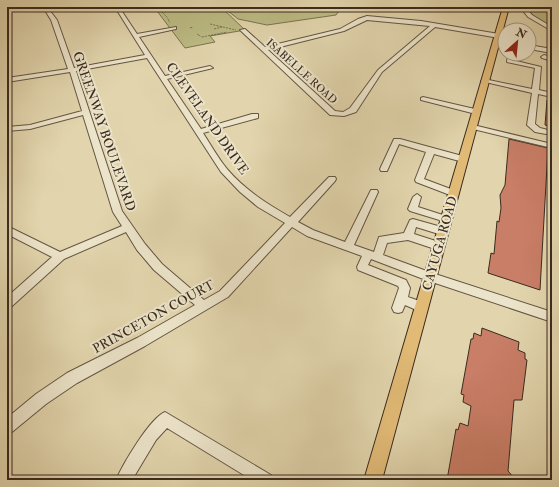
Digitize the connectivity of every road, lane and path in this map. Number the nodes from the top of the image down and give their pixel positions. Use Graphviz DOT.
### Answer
graph roads {
  1 [pos="45,7"];
  2 [pos="117,7"];
  3 [pos="156,7"];
  4 [pos="431,7"];
  5 [pos="472,7"];
  6 [pos="506,7"];
  7 [pos="522,7"];
  8 [pos="501,22"];
  9 [pos="210,24"];
  10 [pos="434,25"];
  11 [pos="174,27"];
  12 [pos="193,27"];
  13 [pos="224,27"];
  14 [pos="190,28"];
  15 [pos="214,29"];
  16 [pos="552,29"];
  17 [pos="240,31"];
  18 [pos="227,32"];
  19 [pos="197,34"];
  20 [pos="136,36"];
  21 [pos="497,36"];
  22 [pos="537,43"];
  23 [pos="552,46"];
  24 [pos="537,48"];
  25 [pos="263,49"];
  26 [pos="552,51"];
  27 [pos="148,56"];
  28 [pos="544,58"];
  29 [pos="552,59"];
  30 [pos="514,62"];
  31 [pos="210,68"];
  32 [pos="72,70"];
  33 [pos="163,78"];
  34 [pos="7,80"];
  35 [pos="484,81"];
  36 [pos="535,92"];
  37 [pos="552,95"];
  38 [pos="423,99"];
  39 [pos="86,112"];
  40 [pos="476,112"];
  41 [pos="255,116"];
  42 [pos="472,126"];
  43 [pos="7,129"];
  44 [pos="198,132"];
  45 [pos="552,133"];
  46 [pos="552,146"];
  47 [pos="431,151"];
  48 [pos="463,159"];
  49 [pos="384,169"];
  50 [pos="332,179"];
  51 [pos="374,192"];
  52 [pos="453,193"];
  53 [pos="417,197"];
  54 [pos="446,219"];
  55 [pos="292,224"];
  56 [pos="127,228"];
  57 [pos="7,230"];
  58 [pos="442,231"];
  59 [pos="408,236"];
  60 [pos="348,246"];
  61 [pos="438,246"];
  62 [pos="372,255"];
  63 [pos="60,256"];
  64 [pos="430,277"];
  65 [pos="7,304"];
  66 [pos="204,306"];
  67 [pos="421,307"];
  68 [pos="552,317"];
  69 [pos="7,427"];
  70 [pos="124,480"];
  71 [pos="266,480"];
  72 [pos="373,480"];
  1 -- 32 [label="street, GREENWAY BOULEVARD"];
  2 -- 20 [label="street, CLEVELAND DRIVE"];
  3 -- 11 [label="path"];
  4 -- 5 [label="street"];
  6 -- 8 [label="main road, CAYUGA ROAD"];
  7 -- 16 [label="street"];
  9 -- 13 [label="path"];
  10 -- 21 [label="street"];
  10 -- 25 [label="street"];
  10 -- 25 [label="street, ISABELLE ROAD"];
  11 -- 20 [label="street"];
  12 -- 14 [label="path"];
  13 -- 15 [label="path"];
  13 -- 17 [label="path"];
  17 -- 25 [label="street, ISABELLE ROAD"];
  18 -- 19 [label="path"];
  20 -- 27 [label="street, CLEVELAND DRIVE"];
  21 -- 35 [label="main road, CAYUGA ROAD"];
  22 -- 23 [label="street"];
  24 -- 26 [label="street"];
  27 -- 32 [label="street"];
  27 -- 33 [label="street, CLEVELAND DRIVE"];
  28 -- 29 [label="street"];
  30 -- 36 [label="street"];
  31 -- 33 [label="street"];
  32 -- 34 [label="street"];
  32 -- 39 [label="street, GREENWAY BOULEVARD"];
  33 -- 44 [label="street, CLEVELAND DRIVE"];
  35 -- 36 [label="street"];
  35 -- 40 [label="main road, CAYUGA ROAD"];
  36 -- 37 [label="street"];
  36 -- 45 [label="street"];
  38 -- 40 [label="street"];
  39 -- 43 [label="street"];
  39 -- 56 [label="street, GREENWAY BOULEVARD"];
  40 -- 42 [label="main road, CAYUGA ROAD"];
  41 -- 44 [label="street"];
  42 -- 46 [label="street"];
  42 -- 48 [label="main road, CAYUGA ROAD"];
  44 -- 55 [label="street, CLEVELAND DRIVE"];
  47 -- 48 [label="street"];
  47 -- 49 [label="street"];
  47 -- 52 [label="street"];
  48 -- 52 [label="main road, CAYUGA ROAD"];
  50 -- 55 [label="street, PRINCETON COURT"];
  51 -- 60 [label="street"];
  52 -- 54 [label="main road, CAYUGA ROAD"];
  53 -- 54 [label="street"];
  54 -- 58 [label="main road, CAYUGA ROAD"];
  55 -- 60 [label="street, CLEVELAND DRIVE"];
  55 -- 66 [label="street, PRINCETON COURT"];
  56 -- 63 [label="street"];
  56 -- 66 [label="street, GREENWAY BOULEVARD"];
  57 -- 63 [label="street"];
  58 -- 59 [label="street"];
  58 -- 61 [label="main road, CAYUGA ROAD"];
  59 -- 61 [label="street"];
  59 -- 62 [label="street"];
  60 -- 62 [label="street, CLEVELAND DRIVE"];
  61 -- 64 [label="main road, CAYUGA ROAD"];
  62 -- 64 [label="street, CLEVELAND DRIVE"];
  62 -- 67 [label="street"];
  63 -- 65 [label="street"];
  64 -- 67 [label="main road, CAYUGA ROAD"];
  64 -- 68 [label="street, CLEVELAND DRIVE"];
  66 -- 69 [label="street, PRINCETON COURT"];
  67 -- 72 [label="main road, CAYUGA ROAD"];
  70 -- 71 [label="street"];
}
